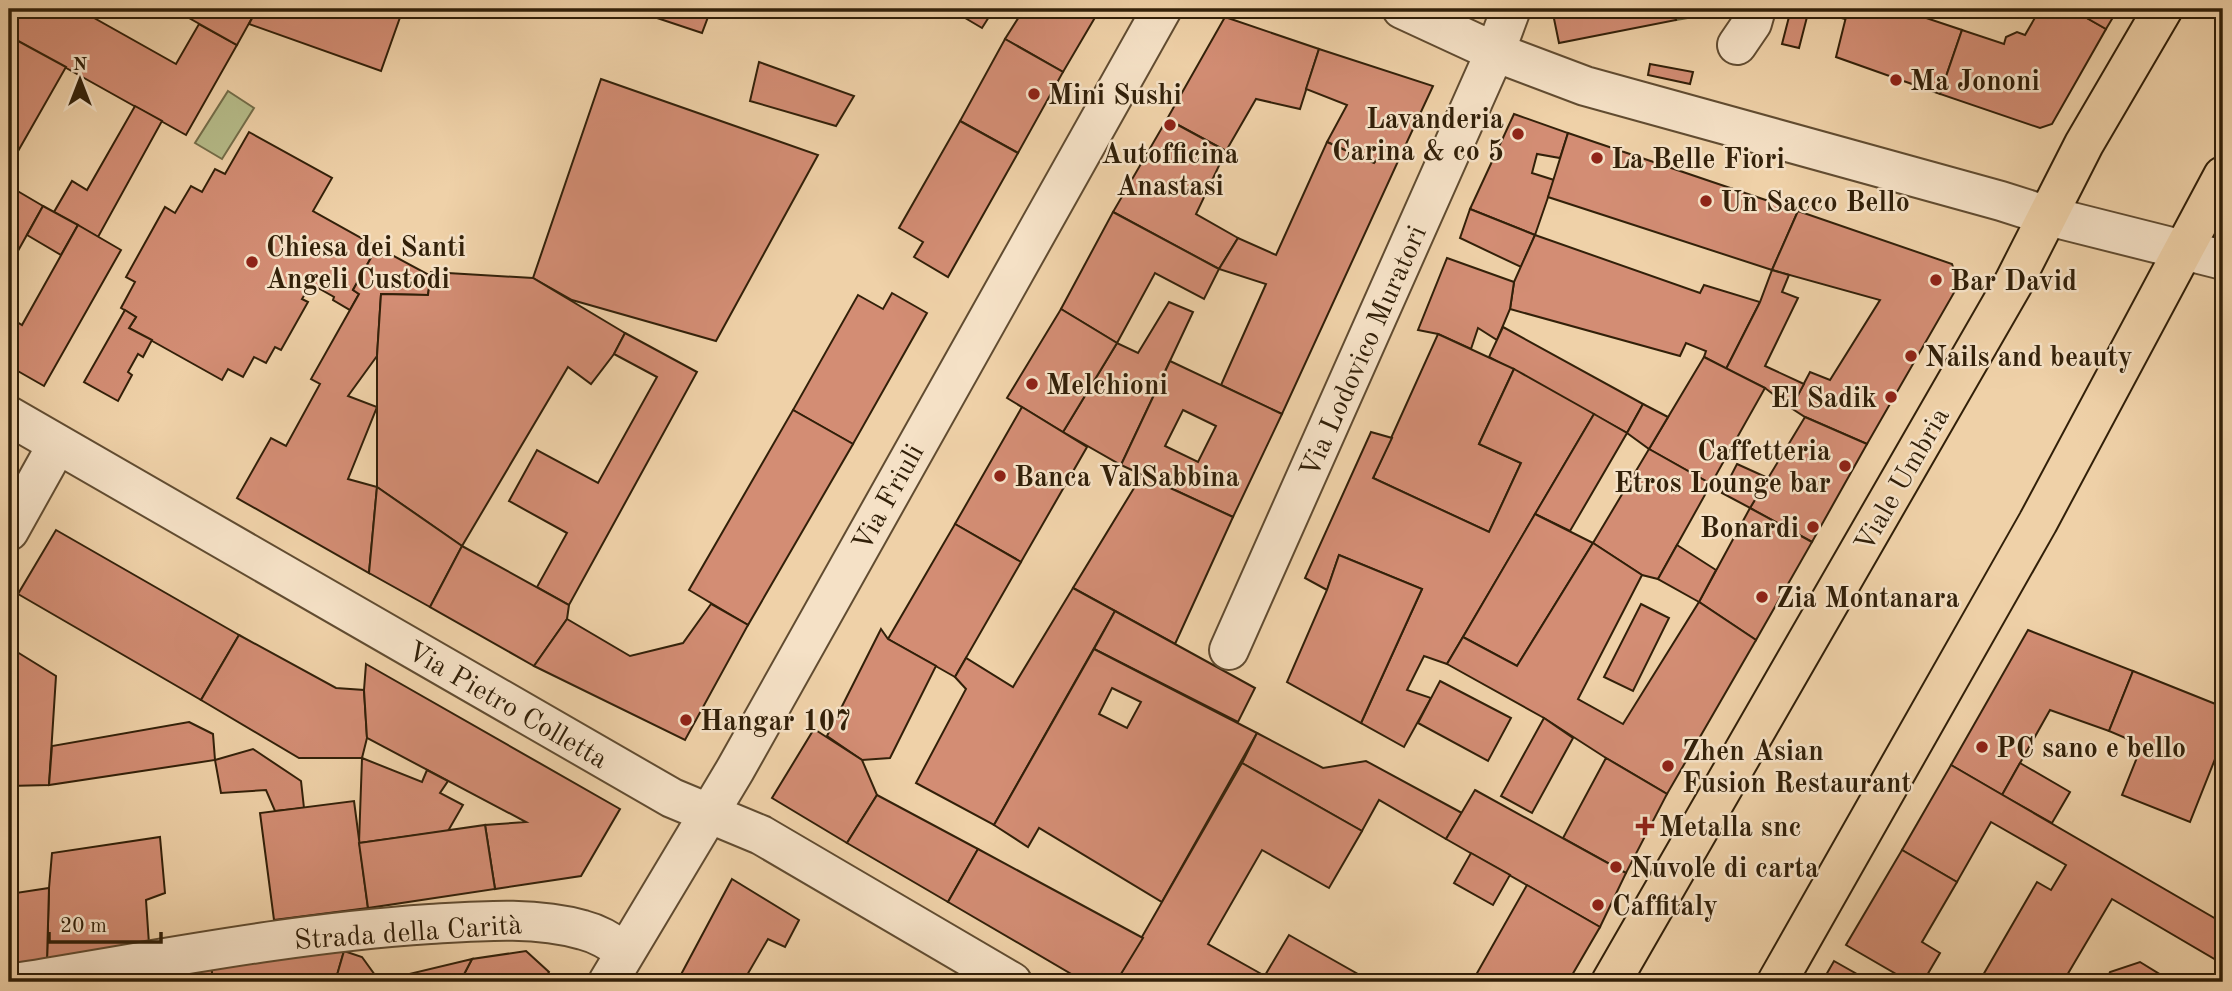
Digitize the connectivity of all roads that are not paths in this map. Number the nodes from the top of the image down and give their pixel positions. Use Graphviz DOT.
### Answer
graph roads {
  1 [pos="1162,9"];
  2 [pos="1402,9"];
  3 [pos="1511,9"];
  4 [pos="1756,9"];
  5 [pos="2163,9"];
  6 [pos="1737,45"];
  7 [pos="1495,52"];
  8 [pos="2223,176"];
  9 [pos="2048,216"];
  10 [pos="2183,249"];
  11 [pos="2223,260"];
  12 [pos="9,416"];
  13 [pos="57,445"];
  14 [pos="9,531"];
  15 [pos="1229,650"];
  16 [pos="709,813"];
  17 [pos="617,967"];
  18 [pos="21,982"];
  19 [pos="1012,982"];
  20 [pos="1611,982"];
  21 [pos="1777,982"];
  1 -- 16 [label="street, Via Friuli"];
  2 -- 7 [label="street"];
  3 -- 7 [label="street, Via Lodovico Muratori"];
  4 -- 6 [label="street"];
  5 -- 9 [label="main road, Viale Umbria"];
  7 -- 9 [label="street"];
  7 -- 15 [label="street, Via Lodovico Muratori"];
  8 -- 10 [label="main road"];
  9 -- 10 [label="street"];
  9 -- 20 [label="main road, Viale Umbria"];
  10 -- 11 [label="street"];
  10 -- 21 [label="main road"];
  12 -- 13 [label="street, Via Pietro Colletta"];
  13 -- 14 [label="street"];
  13 -- 16 [label="street, Via Pietro Colletta"];
  16 -- 17 [label="street, Via Friuli"];
  16 -- 19 [label="street, Via Pietro Colletta"];
  17 -- 18 [label="street, Strada della Carità"];
}
